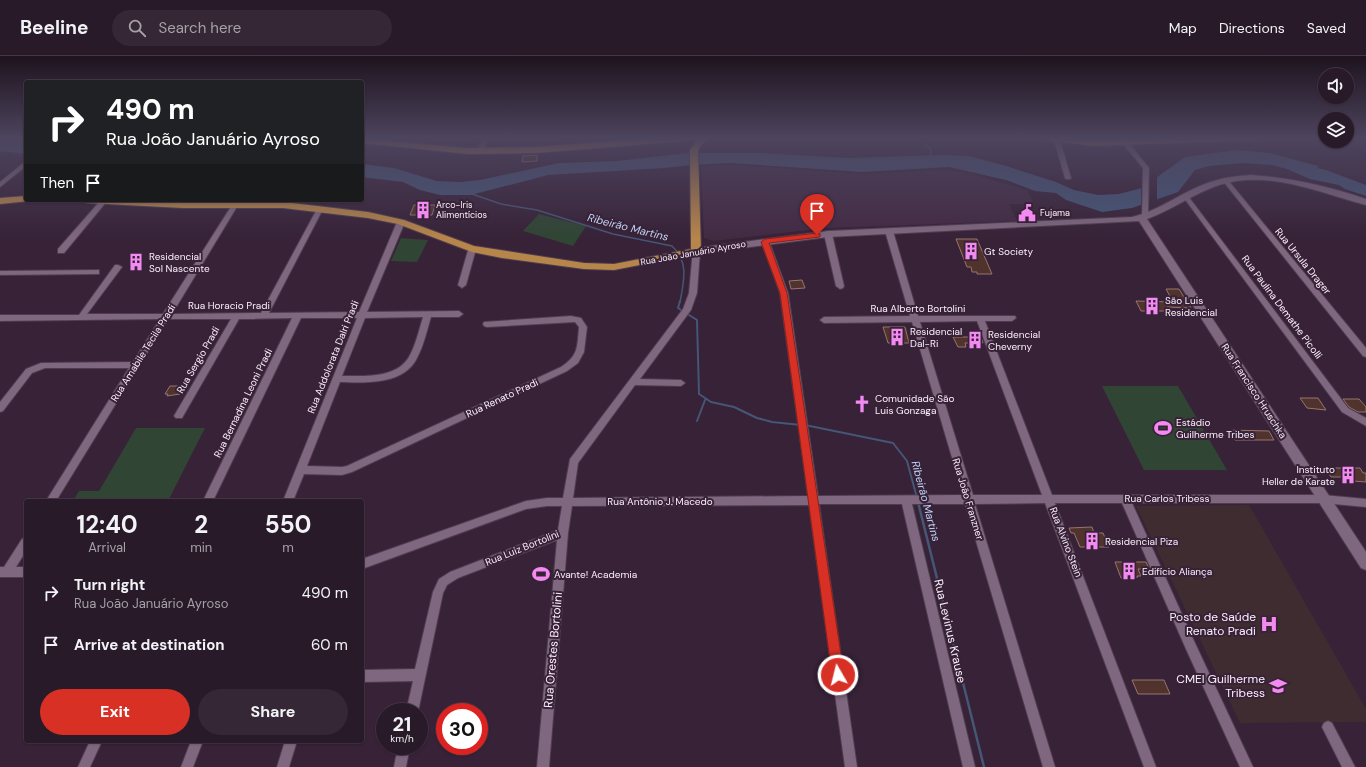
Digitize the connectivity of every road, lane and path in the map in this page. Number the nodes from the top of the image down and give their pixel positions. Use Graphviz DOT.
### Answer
graph roads {
  1 [pos="16,171"];
  2 [pos="694,171"];
  3 [pos="1066,171"];
  4 [pos="1146,171"];
  5 [pos="1068,178"];
  6 [pos="1225,180"];
  7 [pos="0,185"];
  8 [pos="1186,197"];
  9 [pos="24,199"];
  10 [pos="0,201"];
  11 [pos="103,202"];
  12 [pos="120,202"];
  13 [pos="1366,202"];
  14 [pos="236,205"];
  15 [pos="320,209"];
  16 [pos="1145,214"];
  17 [pos="401,222"];
  18 [pos="889,231"];
  19 [pos="828,234"];
  20 [pos="765,242"];
  21 [pos="472,249"];
  22 [pos="61,251"];
  23 [pos="696,251"];
  24 [pos="118,267"];
  25 [pos="96,272"];
  26 [pos="0,273"];
  27 [pos="462,286"];
  28 [pos="840,286"];
  29 [pos="107,289"];
  30 [pos="428,314"];
  31 [pos="458,314"];
  32 [pos="264,315"];
  33 [pos="298,315"];
  34 [pos="362,315"];
  35 [pos="167,316"];
  36 [pos="237,316"];
  37 [pos="84,317"];
  38 [pos="0,318"];
  39 [pos="980,318"];
  40 [pos="1012,318"];
  41 [pos="915,319"];
  42 [pos="824,320"];
  43 [pos="487,324"];
  44 [pos="1366,354"];
  45 [pos="135,365"];
  46 [pos="336,379"];
  47 [pos="634,382"];
  48 [pos="681,383"];
  49 [pos="0,409"];
  50 [pos="179,416"];
  51 [pos="1366,422"];
  52 [pos="300,470"];
  53 [pos="1125,498"];
  54 [pos="52,499"];
  55 [pos="209,499"];
  56 [pos="289,499"];
  57 [pos="1050,499"];
  58 [pos="1323,499"];
  59 [pos="914,500"];
  60 [pos="968,500"];
  61 [pos="566,501"];
  62 [pos="813,501"];
  63 [pos="1366,503"];
  64 [pos="563,534"];
  65 [pos="24,545"];
  66 [pos="364,563"];
  67 [pos="1366,564"];
  68 [pos="4,572"];
  69 [pos="24,572"];
  70 [pos="420,675"];
  71 [pos="364,676"];
  72 [pos="414,703"];
  73 [pos="1328,727"];
  74 [pos="95,743"];
  75 [pos="196,743"];
  76 [pos="290,743"];
  77 [pos="402,755"];
  78 [pos="84,767"];
  79 [pos="187,767"];
  80 [pos="283,767"];
  81 [pos="400,767"];
  82 [pos="543,767"];
  83 [pos="851,767"];
  84 [pos="969,767"];
  85 [pos="1049,767"];
  86 [pos="1150,767"];
  87 [pos="1247,767"];
  88 [pos="1350,767"];
  1 -- 7 [label="street"];
  2 -- 23 [label="main road"];
  3 -- 5 [label="street"];
  4 -- 16 [label="street"];
  6 -- 8 [label="main road, Rua João Januário Ayroso"];
  6 -- 13 [label="main road, Rua João Januário Ayroso"];
  6 -- 44 [label="street, Rua Ursula Drager"];
  8 -- 16 [label="main road, Rua João Januário Ayroso"];
  8 -- 51 [label="street, Rua Paulina Demathe Picolli"];
  9 -- 10 [label="main road"];
  11 -- 22 [label="street"];
  12 -- 14 [label="main road, Rua João Januário Ayroso"];
  14 -- 15 [label="main road, Rua João Januário Ayroso"];
  14 -- 35 [label="street, Rua Amabile Tecila Pradi"];
  15 -- 17 [label="main road, Rua João Januário Ayroso"];
  15 -- 32 [label="street"];
  16 -- 18 [label="main road, Rua João Januário Ayroso"];
  16 -- 58 [label="main road, Rua Francisco Hruschka"];
  17 -- 21 [label="main road, Rua João Januário Ayroso"];
  17 -- 34 [label="street, Rua Addolorata Dalri Pradi"];
  18 -- 19 [label="main road, Rua João Januário Ayroso"];
  18 -- 41 [label="street, Rua João Franzner"];
  19 -- 20 [label="main road, Rua João Januário Ayroso"];
  19 -- 28 [label="street"];
  20 -- 23 [label="main road, Rua João Januário Ayroso"];
  20 -- 62 [label="street"];
  21 -- 23 [label="main road, Rua João Januário Ayroso"];
  21 -- 27 [label="street"];
  23 -- 47 [label="street, Rua Luiz Bortolini"];
  24 -- 37 [label="street"];
  25 -- 26 [label="street"];
  29 -- 37 [label="street"];
  30 -- 31 [label="street, Rua Horacio Pradi"];
  30 -- 34 [label="street, Rua Horacio Pradi"];
  30 -- 46 [label="street"];
  32 -- 33 [label="street, Rua Horacio Pradi"];
  32 -- 36 [label="street, Rua Horacio Pradi"];
  33 -- 34 [label="street, Rua Horacio Pradi"];
  33 -- 55 [label="street, Rua Bernadina Leoni Pradi"];
  34 -- 46 [label="street, Rua Addolorata Dalri Pradi"];
  35 -- 36 [label="street, Rua Horacio Pradi"];
  35 -- 37 [label="street, Rua Horacio Pradi"];
  35 -- 45 [label="street, Rua Amabile Tecila Pradi"];
  36 -- 50 [label="street, Rua Sergio Pradi"];
  37 -- 38 [label="street, Rua Horacio Pradi"];
  39 -- 40 [label="street, Rua Alberto Bortolini"];
  39 -- 41 [label="street, Rua Alberto Bortolini"];
  39 -- 57 [label="street, Rua Alvino Stein"];
  41 -- 42 [label="street, Rua Alberto Bortolini"];
  41 -- 60 [label="street, Rua João Franzner"];
  43 -- 52 [label="street, Rua Renato Pradi"];
  45 -- 49 [label="street"];
  45 -- 54 [label="street, Rua Amabile Tecila Pradi"];
  46 -- 52 [label="street, Rua Addolorata Dalri Pradi"];
  47 -- 48 [label="street"];
  47 -- 61 [label="street, Rua Luiz Bortolini"];
  52 -- 56 [label="street, Rua Addolorata Dalri Pradi"];
  53 -- 57 [label="street, Rua Carlos Tribess"];
  53 -- 58 [label="street, Rua Carlos Tribess"];
  53 -- 87 [label="street"];
  57 -- 60 [label="street, Rua Carlos Tribess"];
  57 -- 86 [label="street, Rua Alvino Stein"];
  58 -- 63 [label="street, Rua Carlos Tribess"];
  58 -- 67 [label="main road, Rua Francisco Hruschka"];
  59 -- 60 [label="street, Rua Antônio J. Macedo"];
  59 -- 62 [label="street, Rua Antônio J. Macedo"];
  59 -- 84 [label="street, Rua Levinus Krause"];
  60 -- 85 [label="street, Rua João Franzner"];
  61 -- 62 [label="street, Rua Antônio J. Macedo"];
  61 -- 64 [label="street, Rua Luiz Bortolini"];
  61 -- 66 [label="street, Rua Antônio J. Macedo"];
  62 -- 83 [label="street"];
  64 -- 70 [label="street, Rua Luiz Bortolini"];
  64 -- 82 [label="street, Rua Orestes Bortolini"];
  65 -- 68 [label="street"];
  68 -- 69 [label="street"];
  70 -- 71 [label="street"];
  70 -- 72 [label="street, Rua Luiz Bortolini"];
  73 -- 88 [label="street"];
  74 -- 78 [label="street"];
  75 -- 79 [label="street"];
  76 -- 80 [label="street"];
  77 -- 81 [label="street"];
}
